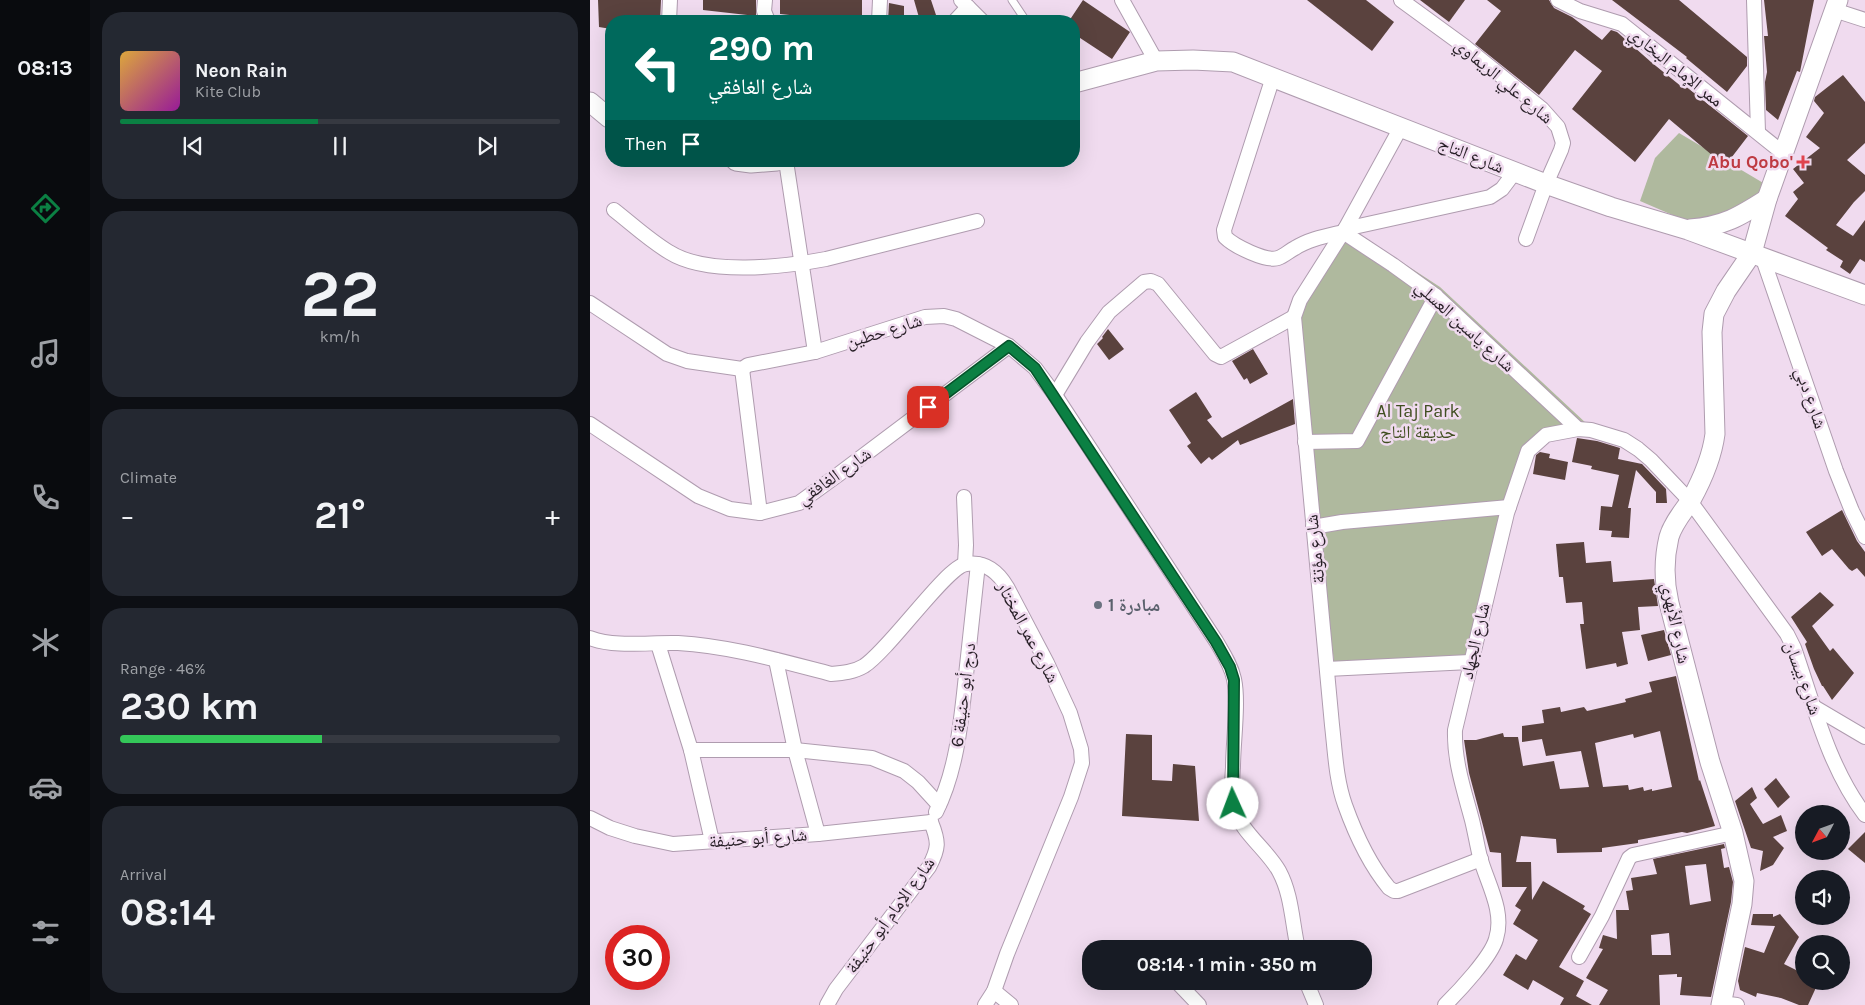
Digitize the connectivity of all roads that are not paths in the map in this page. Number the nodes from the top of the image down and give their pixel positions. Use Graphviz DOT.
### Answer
graph roads {
  1 [pos="670,0"];
  2 [pos="765,0"];
  3 [pos="880,0"];
  4 [pos="1012,0"];
  5 [pos="1122,0"];
  6 [pos="1401,0"];
  7 [pos="1558,0"];
  8 [pos="1754,0"];
  9 [pos="967,2"];
  10 [pos="1836,5"];
  11 [pos="669,15"];
  12 [pos="766,15"];
  13 [pos="879,15"];
  14 [pos="959,15"];
  15 [pos="977,15"];
  16 [pos="1022,15"];
  17 [pos="1865,20"];
  18 [pos="1156,61"];
  19 [pos="1273,77"];
  20 [pos="1080,81"];
  21 [pos="590,102"];
  22 [pos="590,111"];
  23 [pos="605,115"];
  24 [pos="605,117"];
  25 [pos="1401,127"];
  26 [pos="1758,132"];
  27 [pos="1783,153"];
  28 [pos="787,167"];
  29 [pos="1514,173"];
  30 [pos="1546,184"];
  31 [pos="1767,199"];
  32 [pos="614,210"];
  33 [pos="977,221"];
  34 [pos="1688,230"];
  35 [pos="1344,231"];
  36 [pos="1526,239"];
  37 [pos="1757,255"];
  38 [pos="801,264"];
  39 [pos="1865,295"];
  40 [pos="1436,296"];
  41 [pos="590,303"];
  42 [pos="1294,317"];
  43 [pos="1009,346"];
  44 [pos="815,352"];
  45 [pos="742,369"];
  46 [pos="1055,395"];
  47 [pos="590,424"];
  48 [pos="1578,430"];
  49 [pos="1306,442"];
  50 [pos="964,497"];
  51 [pos="1690,502"];
  52 [pos="1509,507"];
  53 [pos="760,513"];
  54 [pos="1313,527"];
  55 [pos="1865,537"];
  56 [pos="972,564"];
  57 [pos="590,638"];
  58 [pos="658,644"];
  59 [pos="776,660"];
  60 [pos="1470,662"];
  61 [pos="1327,668"];
  62 [pos="1814,707"];
  63 [pos="1865,738"];
  64 [pos="691,750"];
  65 [pos="795,750"];
  66 [pos="939,805"];
  67 [pos="1865,815"];
  68 [pos="590,818"];
  69 [pos="931,822"];
  70 [pos="1732,833"];
  71 [pos="818,834"];
  72 [pos="712,841"];
  73 [pos="1481,859"];
  74 [pos="1296,940"];
  75 [pos="1579,957"];
  76 [pos="1185,990"];
  77 [pos="1310,990"];
  78 [pos="994,991"];
  79 [pos="1726,1004"];
  80 [pos="828,1005"];
  81 [pos="985,1005"];
  82 [pos="1011,1005"];
  83 [pos="1199,1005"];
  84 [pos="1316,1005"];
  85 [pos="1444,1005"];
  1 -- 11 [label="street"];
  2 -- 12 [label="street"];
  3 -- 13 [label="street"];
  4 -- 16 [label="lane"];
  5 -- 18 [label="street"];
  6 -- 30 [label="street, شارع علي الريماوي"];
  7 -- 26 [label="street, ممر الإمام البخاري"];
  8 -- 26 [label="street"];
  9 -- 14 [label="street"];
  9 -- 15 [label="street"];
  10 -- 17 [label="street"];
  10 -- 27 [label="street, شارع الأبهري"];
  18 -- 19 [label="street, شارع التاج"];
  18 -- 20 [label="street, شارع التاج"];
  19 -- 25 [label="street, شارع التاج"];
  19 -- 35 [label="street"];
  21 -- 23 [label="street"];
  22 -- 24 [label="street"];
  25 -- 29 [label="street, شارع التاج"];
  25 -- 35 [label="street, شارع مؤتة"];
  26 -- 27 [label="street, ممر الإمام البخاري"];
  27 -- 31 [label="street, شارع الأبهري"];
  28 -- 38 [label="street"];
  29 -- 30 [label="street, شارع التاج"];
  29 -- 35 [label="street"];
  30 -- 34 [label="street, شارع التاج"];
  30 -- 36 [label="street, شارع علي الريماوي"];
  31 -- 34 [label="street"];
  31 -- 37 [label="street, شارع الأبهري"];
  32 -- 38 [label="street"];
  33 -- 38 [label="street"];
  34 -- 37 [label="street, شارع التاج"];
  35 -- 40 [label="street, شارع ياسين العسلي"];
  35 -- 42 [label="street, شارع مؤتة"];
  37 -- 39 [label="street, شارع التاج"];
  37 -- 51 [label="street, شارع الأبهري"];
  37 -- 55 [label="street, شارع دبي"];
  38 -- 44 [label="street"];
  40 -- 48 [label="street, شارع ياسين العسلي"];
  40 -- 49 [label="street"];
  41 -- 45 [label="street, شارع حطين"];
  42 -- 46 [label="street"];
  42 -- 49 [label="street, شارع مؤتة"];
  43 -- 44 [label="street, شارع حطين"];
  43 -- 46 [label="street, شارع حطين"];
  43 -- 53 [label="street, شارع الغافقي"];
  44 -- 45 [label="street, شارع حطين"];
  45 -- 53 [label="street"];
  46 -- 74 [label="street, شارع حطين"];
  47 -- 53 [label="street, شارع الغافقي"];
  48 -- 51 [label="street, شارع الجهاد"];
  48 -- 52 [label="street, شارع الجهاد"];
  49 -- 54 [label="street, شارع مؤتة"];
  50 -- 56 [label="street, درج أبو حنيفة 6"];
  51 -- 62 [label="street, شارع بيسان"];
  51 -- 70 [label="street, شارع الأبهري"];
  52 -- 54 [label="street"];
  52 -- 60 [label="street, شارع الجهاد"];
  54 -- 61 [label="street, شارع مؤتة"];
  56 -- 59 [label="street"];
  56 -- 66 [label="street, درج أبو حنيفة 6"];
  56 -- 78 [label="street, شارع عمر المختار"];
  57 -- 58 [label="street"];
  58 -- 59 [label="street"];
  58 -- 64 [label="street"];
  59 -- 65 [label="street"];
  60 -- 61 [label="street"];
  60 -- 73 [label="street, شارع الجهاد"];
  61 -- 73 [label="street, شارع مؤتة"];
  62 -- 63 [label="street"];
  62 -- 67 [label="street, شارع بيسان"];
  64 -- 65 [label="street"];
  64 -- 72 [label="street"];
  65 -- 66 [label="street"];
  65 -- 71 [label="street"];
  66 -- 69 [label="street, درج أبو حنيفة 6"];
  68 -- 72 [label="street, شارع أبو حنيفة"];
  69 -- 71 [label="street, شارع أبو حنيفة"];
  69 -- 80 [label="street, شارع الإمام أبو حنيفة"];
  70 -- 75 [label="street"];
  70 -- 79 [label="street, شارع الأبهري"];
  71 -- 72 [label="street, شارع أبو حنيفة"];
  73 -- 85 [label="street, شارع الجهاد"];
  76 -- 83 [label="street"];
  77 -- 84 [label="street"];
  78 -- 81 [label="street, شارع عمر المختار"];
  78 -- 82 [label="street"];
}
